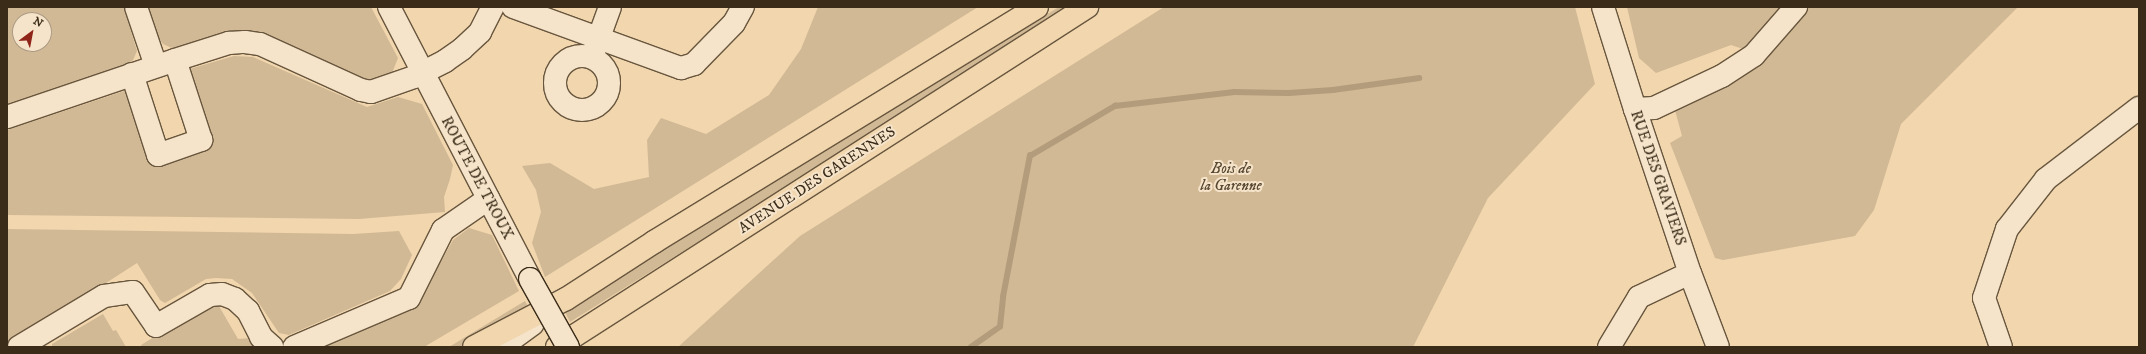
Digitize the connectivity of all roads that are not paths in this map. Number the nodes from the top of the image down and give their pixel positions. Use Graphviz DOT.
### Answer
graph roads {
  1 [pos="136,7"];
  2 [pos="389,7"];
  3 [pos="493,7"];
  4 [pos="513,7"];
  5 [pos="610,7"];
  6 [pos="743,7"];
  7 [pos="1037,7"];
  8 [pos="1087,7"];
  9 [pos="1603,7"];
  10 [pos="1796,7"];
  11 [pos="595,48"];
  12 [pos="165,63"];
  13 [pos="422,72"];
  14 [pos="132,74"];
  15 [pos="2139,108"];
  16 [pos="1635,109"];
  17 [pos="7,116"];
  18 [pos="488,199"];
  19 [pos="1690,272"];
  20 [pos="566,299"];
  21 [pos="585,328"];
  22 [pos="32,344"];
  23 [pos="272,347"];
  24 [pos="294,347"];
  25 [pos="474,347"];
  26 [pos="501,347"];
  27 [pos="544,347"];
  28 [pos="557,347"];
  29 [pos="568,347"];
  30 [pos="1609,347"];
  31 [pos="1718,347"];
  32 [pos="2001,347"];
  1 -- 12 [label="street"];
  2 -- 13 [label="street, ROUTE DE TROUX"];
  3 -- 13 [label="street"];
  4 -- 11 [label="street"];
  5 -- 11 [label="street"];
  6 -- 11 [label="street"];
  7 -- 20 [label="main road, AVENUE DES GARENNES"];
  8 -- 21 [label="main road, AVENUE DES GARENNES"];
  9 -- 16 [label="street, RUE DES GRAVIERS"];
  10 -- 16 [label="street"];
  12 -- 13 [label="street"];
  12 -- 14 [label="street"];
  12 -- 14 [label="street"];
  13 -- 18 [label="street, ROUTE DE TROUX"];
  14 -- 17 [label="street"];
  15 -- 32 [label="street"];
  16 -- 19 [label="street, RUE DES GRAVIERS"];
  18 -- 24 [label="street"];
  18 -- 29 [label="street, ROUTE DE TROUX, bridge"];
  19 -- 30 [label="street"];
  19 -- 31 [label="street, RUE DES GRAVIERS"];
  20 -- 25 [label="main road"];
  20 -- 26 [label="street, AVENUE DES GARENNES"];
  21 -- 27 [label="street, AVENUE DES GARENNES"];
  21 -- 28 [label="main road"];
  22 -- 23 [label="street"];
}
